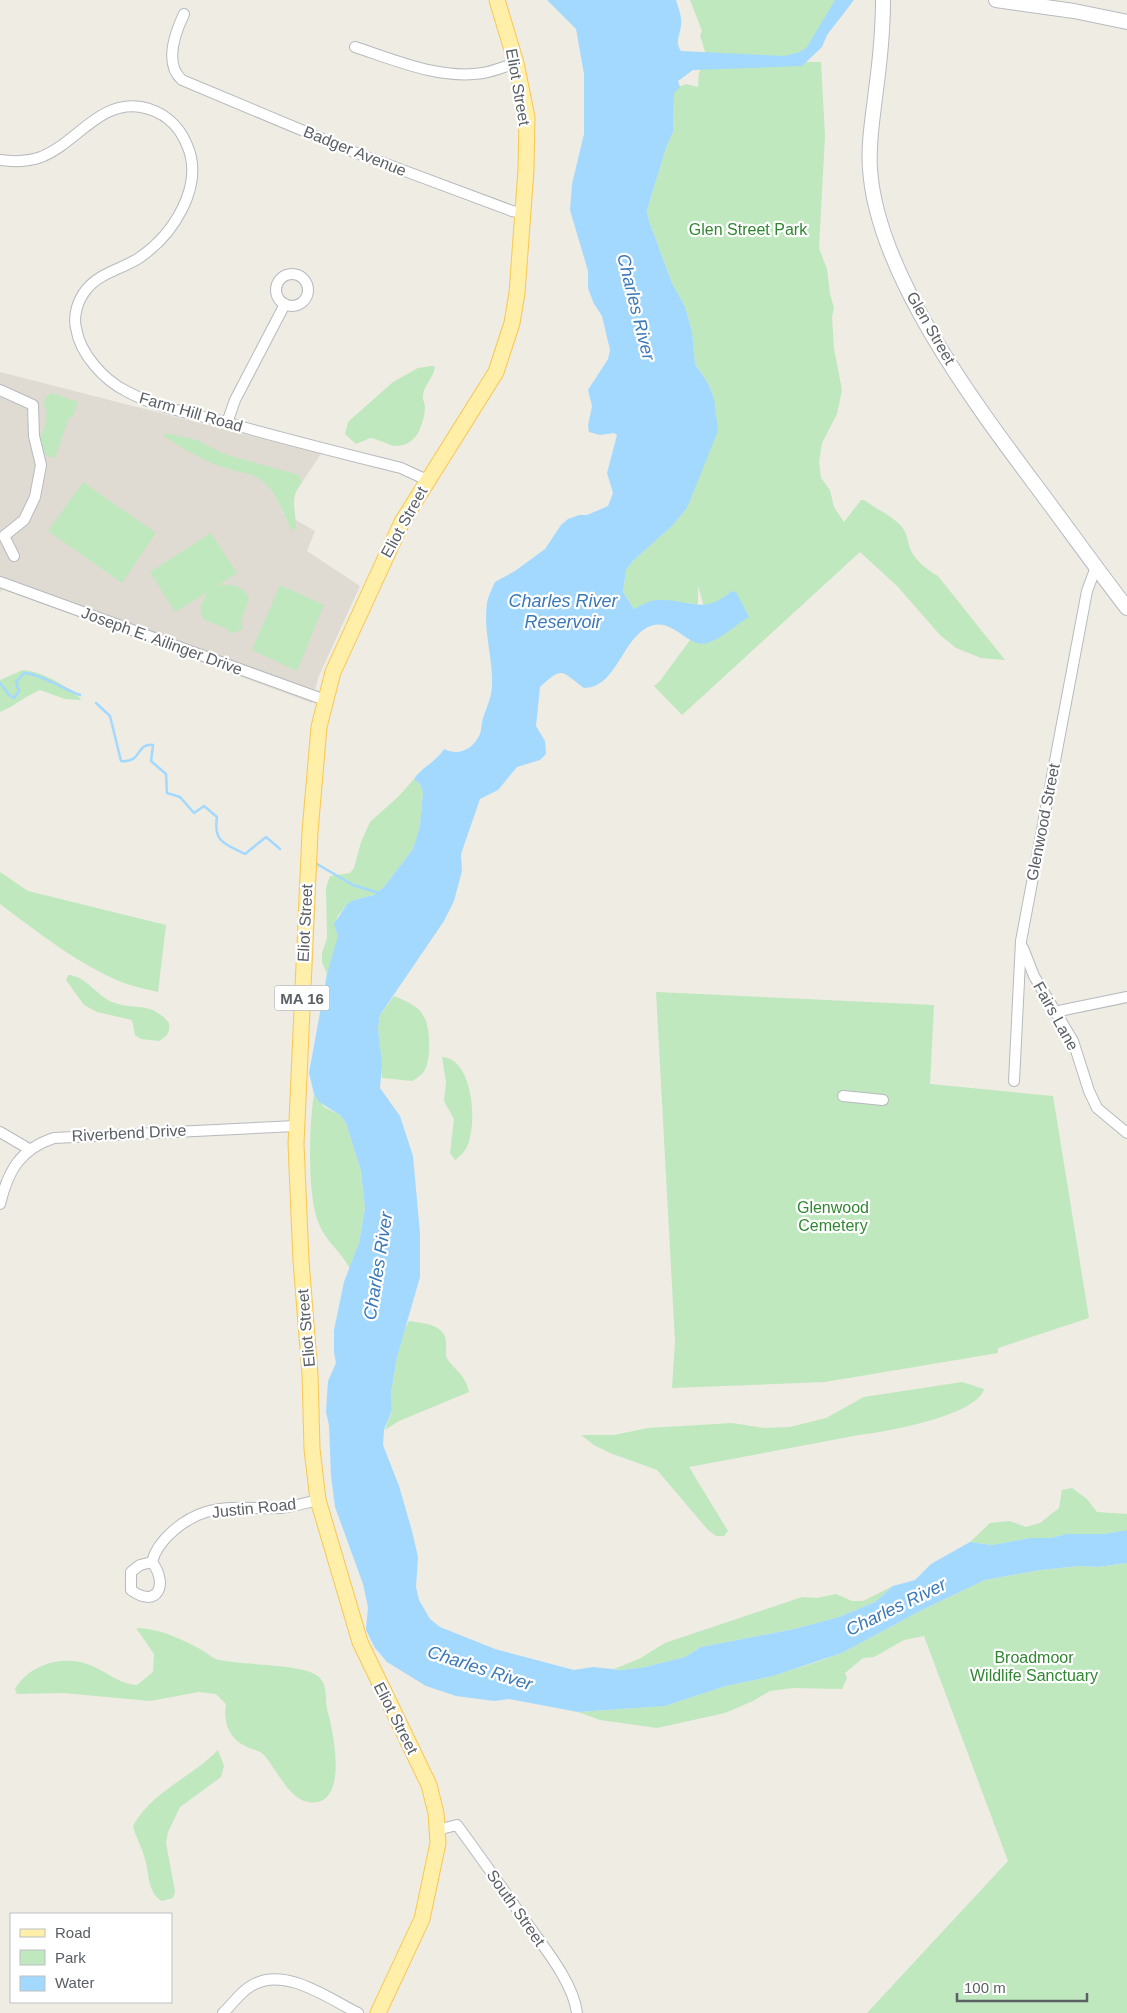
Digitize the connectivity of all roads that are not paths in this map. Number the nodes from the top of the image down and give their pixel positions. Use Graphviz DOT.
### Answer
graph roads {
  1 [pos="497,0"];
  2 [pos="883,0"];
  3 [pos="996,0"];
  4 [pos="1029,2"];
  5 [pos="184,14"];
  6 [pos="1127,22"];
  7 [pos="355,47"];
  8 [pos="516,63"];
  9 [pos="0,160"];
  10 [pos="523,213"];
  11 [pos="285,304"];
  12 [pos="0,390"];
  13 [pos="227,423"];
  14 [pos="427,480"];
  15 [pos="14,556"];
  16 [pos="1096,567"];
  17 [pos="0,582"];
  18 [pos="1126,605"];
  19 [pos="325,700"];
  20 [pos="1021,942"];
  21 [pos="1127,997"];
  22 [pos="1054,1012"];
  23 [pos="1014,1081"];
  24 [pos="843,1096"];
  25 [pos="883,1100"];
  26 [pos="296,1126"];
  27 [pos="0,1132"];
  28 [pos="1127,1133"];
  29 [pos="29,1149"];
  30 [pos="0,1204"];
  31 [pos="318,1500"];
  32 [pos="152,1562"];
  33 [pos="437,1830"];
  34 [pos="223,2013"];
  35 [pos="358,2013"];
  36 [pos="378,2013"];
  37 [pos="577,2013"];
  1 -- 8 [label="main road, Eliot Street / MA 16"];
  2 -- 16 [label="street, Glen Street"];
  3 -- 4 [label="street"];
  4 -- 6 [label="street"];
  5 -- 10 [label="street, Badger Avenue"];
  7 -- 8 [label="street"];
  8 -- 10 [label="main road, Eliot Street / MA 16"];
  9 -- 13 [label="street, Farm Hill Road"];
  10 -- 14 [label="main road, Eliot Street / MA 16"];
  11 -- 13 [label="street"];
  12 -- 15 [label="street"];
  13 -- 14 [label="street, Farm Hill Road"];
  14 -- 19 [label="main road, Eliot Street / MA 16"];
  16 -- 18 [label="street, Glen Street"];
  16 -- 20 [label="street, Glenwood Street"];
  17 -- 19 [label="street, Joseph E. Ailinger Drive"];
  19 -- 26 [label="main road, Eliot Street / MA 16"];
  20 -- 22 [label="street, Fairs Lane"];
  20 -- 23 [label="street, Glenwood Street"];
  21 -- 22 [label="street"];
  22 -- 28 [label="street, Fairs Lane"];
  24 -- 25 [label="street"];
  26 -- 29 [label="street, Riverbend Drive"];
  26 -- 31 [label="main road, Eliot Street / MA 16"];
  27 -- 29 [label="street"];
  29 -- 30 [label="street, Riverbend Drive"];
  31 -- 32 [label="street, Justin Road"];
  31 -- 33 [label="main road, Eliot Street / MA 16"];
  33 -- 36 [label="main road, Eliot Street / MA 16"];
  33 -- 37 [label="street, South Street"];
  34 -- 35 [label="street"];
}
